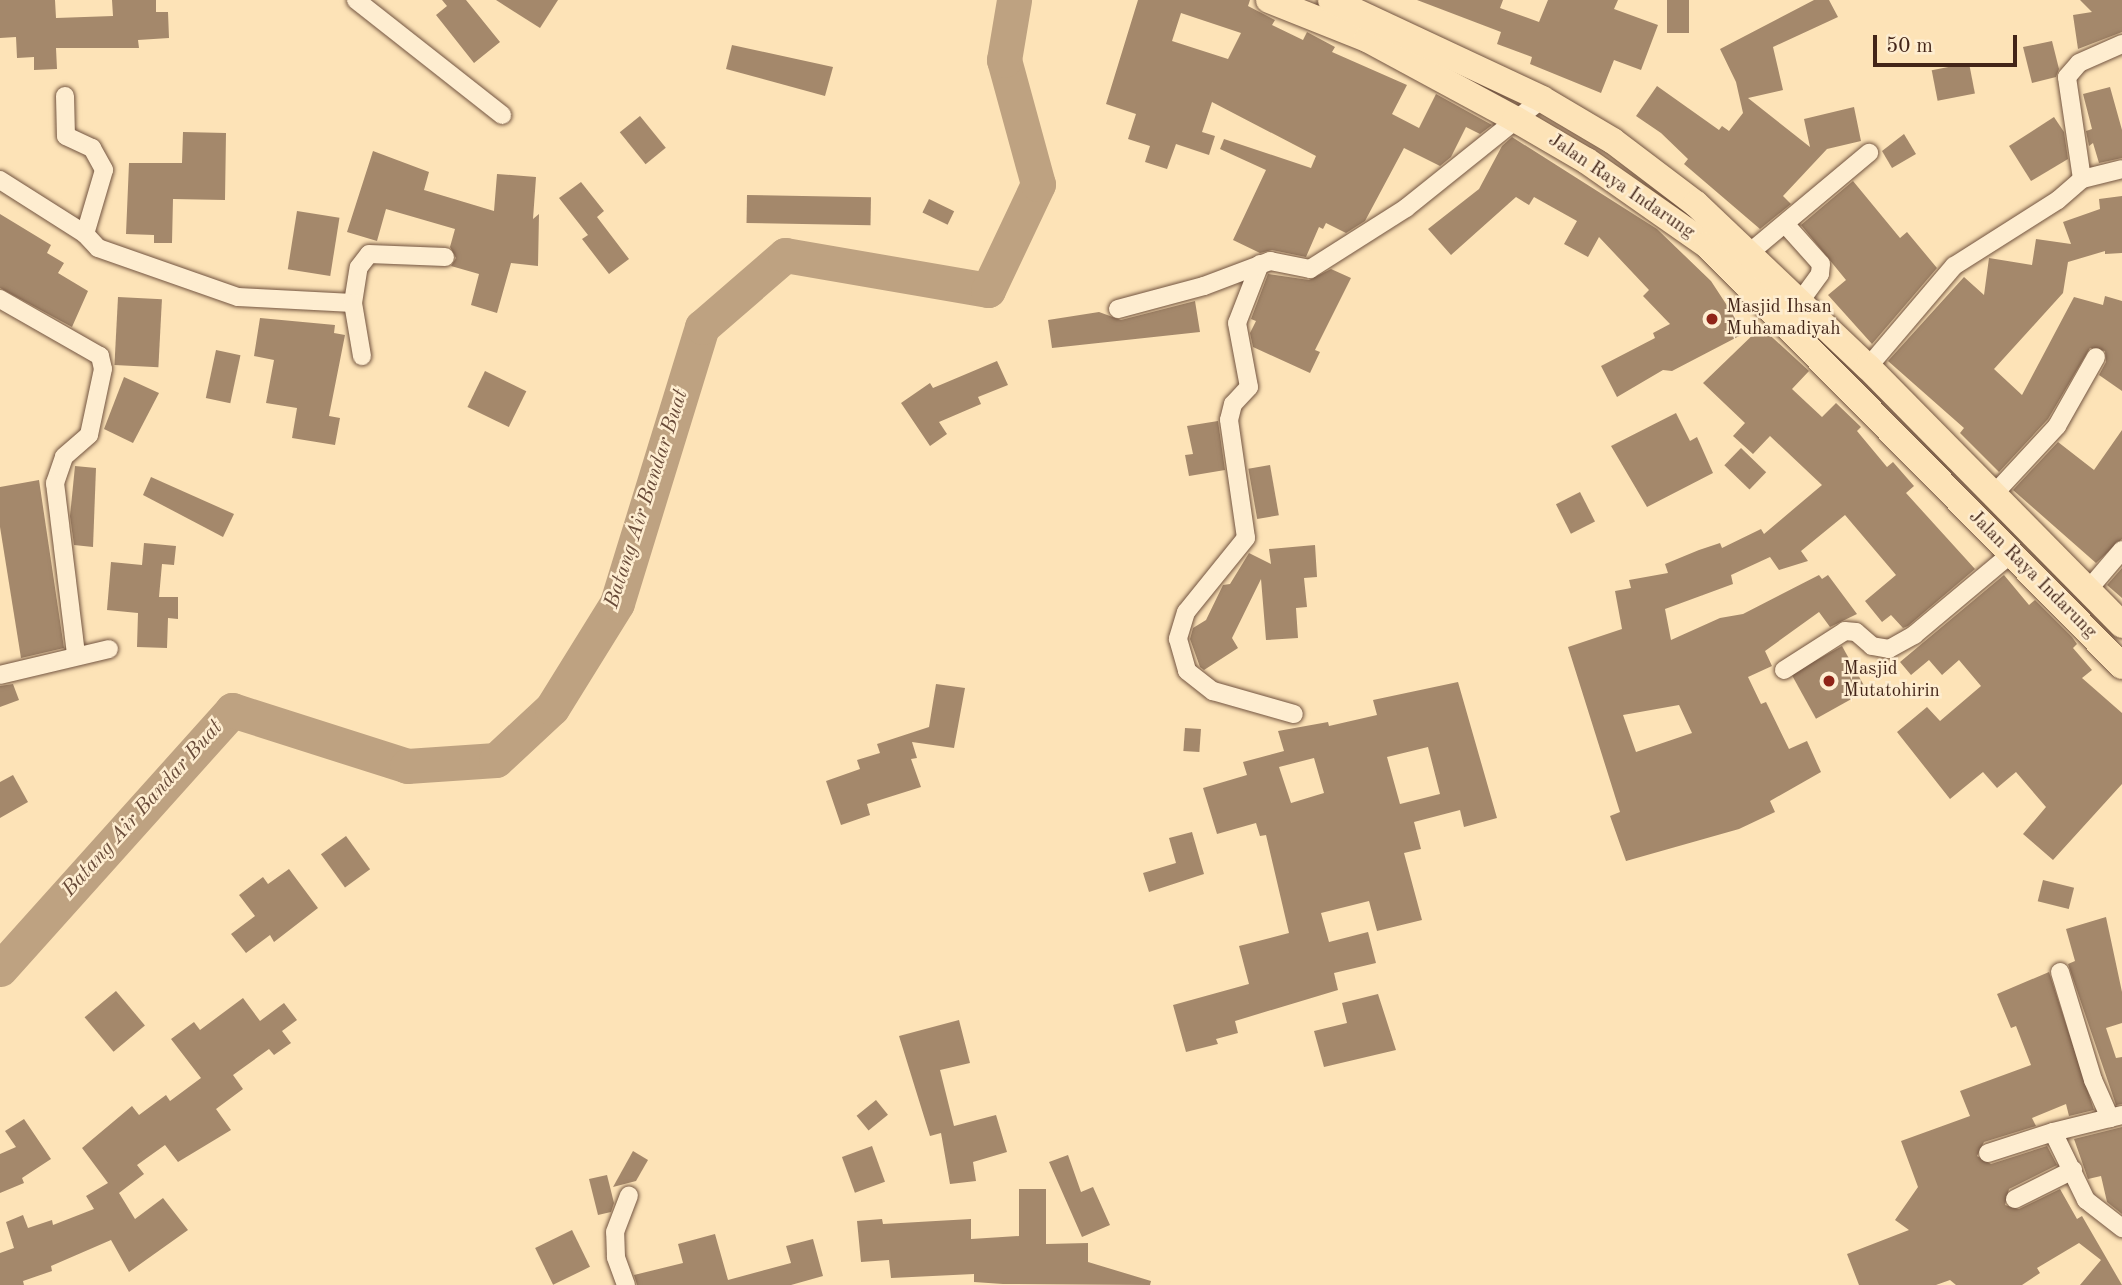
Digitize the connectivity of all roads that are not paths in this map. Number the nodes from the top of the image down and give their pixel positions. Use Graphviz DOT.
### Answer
graph roads {
  1 [pos="356,0"];
  2 [pos="1269,0"];
  3 [pos="1331,0"];
  4 [pos="2122,44"];
  5 [pos="65,96"];
  6 [pos="1542,99"];
  7 [pos="502,116"];
  8 [pos="1515,119"];
  9 [pos="1869,153"];
  10 [pos="2122,169"];
  11 [pos="2081,179"];
  12 [pos="0,180"];
  13 [pos="1786,225"];
  14 [pos="85,234"];
  15 [pos="1748,254"];
  16 [pos="445,257"];
  17 [pos="1260,264"];
  18 [pos="0,299"];
  19 [pos="1800,302"];
  20 [pos="353,303"];
  21 [pos="1118,309"];
  22 [pos="362,356"];
  23 [pos="2095,357"];
  24 [pos="1868,367"];
  25 [pos="1994,494"];
  26 [pos="2122,550"];
  27 [pos="2011,554"];
  28 [pos="2087,591"];
  29 [pos="2122,625"];
  30 [pos="109,649"];
  31 [pos="76,654"];
  32 [pos="2122,666"];
  33 [pos="1784,670"];
  34 [pos="0,675"];
  35 [pos="1294,714"];
  36 [pos="2060,972"];
  37 [pos="2116,1117"];
  38 [pos="2053,1132"];
  39 [pos="1988,1153"];
  40 [pos="2073,1170"];
  41 [pos="629,1196"];
  42 [pos="2015,1199"];
  43 [pos="2122,1228"];
  44 [pos="626,1285"];
  1 -- 7 [label="street"];
  2 -- 8 [label="highway, Jalan Raya Indarung"];
  3 -- 6 [label="highway, Jalan Raya Indarung"];
  4 -- 11 [label="street"];
  5 -- 14 [label="street"];
  6 -- 8 [label="street"];
  6 -- 15 [label="highway, Jalan Raya Indarung"];
  8 -- 17 [label="street"];
  8 -- 27 [label="highway, Jalan Raya Indarung"];
  9 -- 13 [label="street"];
  10 -- 11 [label="street"];
  11 -- 24 [label="street"];
  12 -- 14 [label="street"];
  13 -- 15 [label="street"];
  13 -- 19 [label="street"];
  14 -- 20 [label="street"];
  15 -- 19 [label="highway, Jalan Raya Indarung"];
  16 -- 20 [label="street"];
  17 -- 21 [label="street"];
  17 -- 35 [label="street"];
  18 -- 31 [label="street"];
  19 -- 24 [label="highway, Jalan Raya Indarung"];
  20 -- 22 [label="street"];
  23 -- 25 [label="street"];
  24 -- 25 [label="highway, Jalan Raya Indarung"];
  25 -- 28 [label="highway, Jalan Raya Indarung"];
  26 -- 28 [label="street"];
  27 -- 32 [label="highway, Jalan Raya Indarung"];
  27 -- 33 [label="street"];
  28 -- 29 [label="highway, Jalan Raya Indarung"];
  30 -- 31 [label="street"];
  31 -- 34 [label="street"];
  36 -- 37 [label="street"];
  37 -- 38 [label="street"];
  38 -- 39 [label="street"];
  38 -- 40 [label="street"];
  40 -- 42 [label="street"];
  40 -- 43 [label="street"];
  41 -- 44 [label="street"];
}
